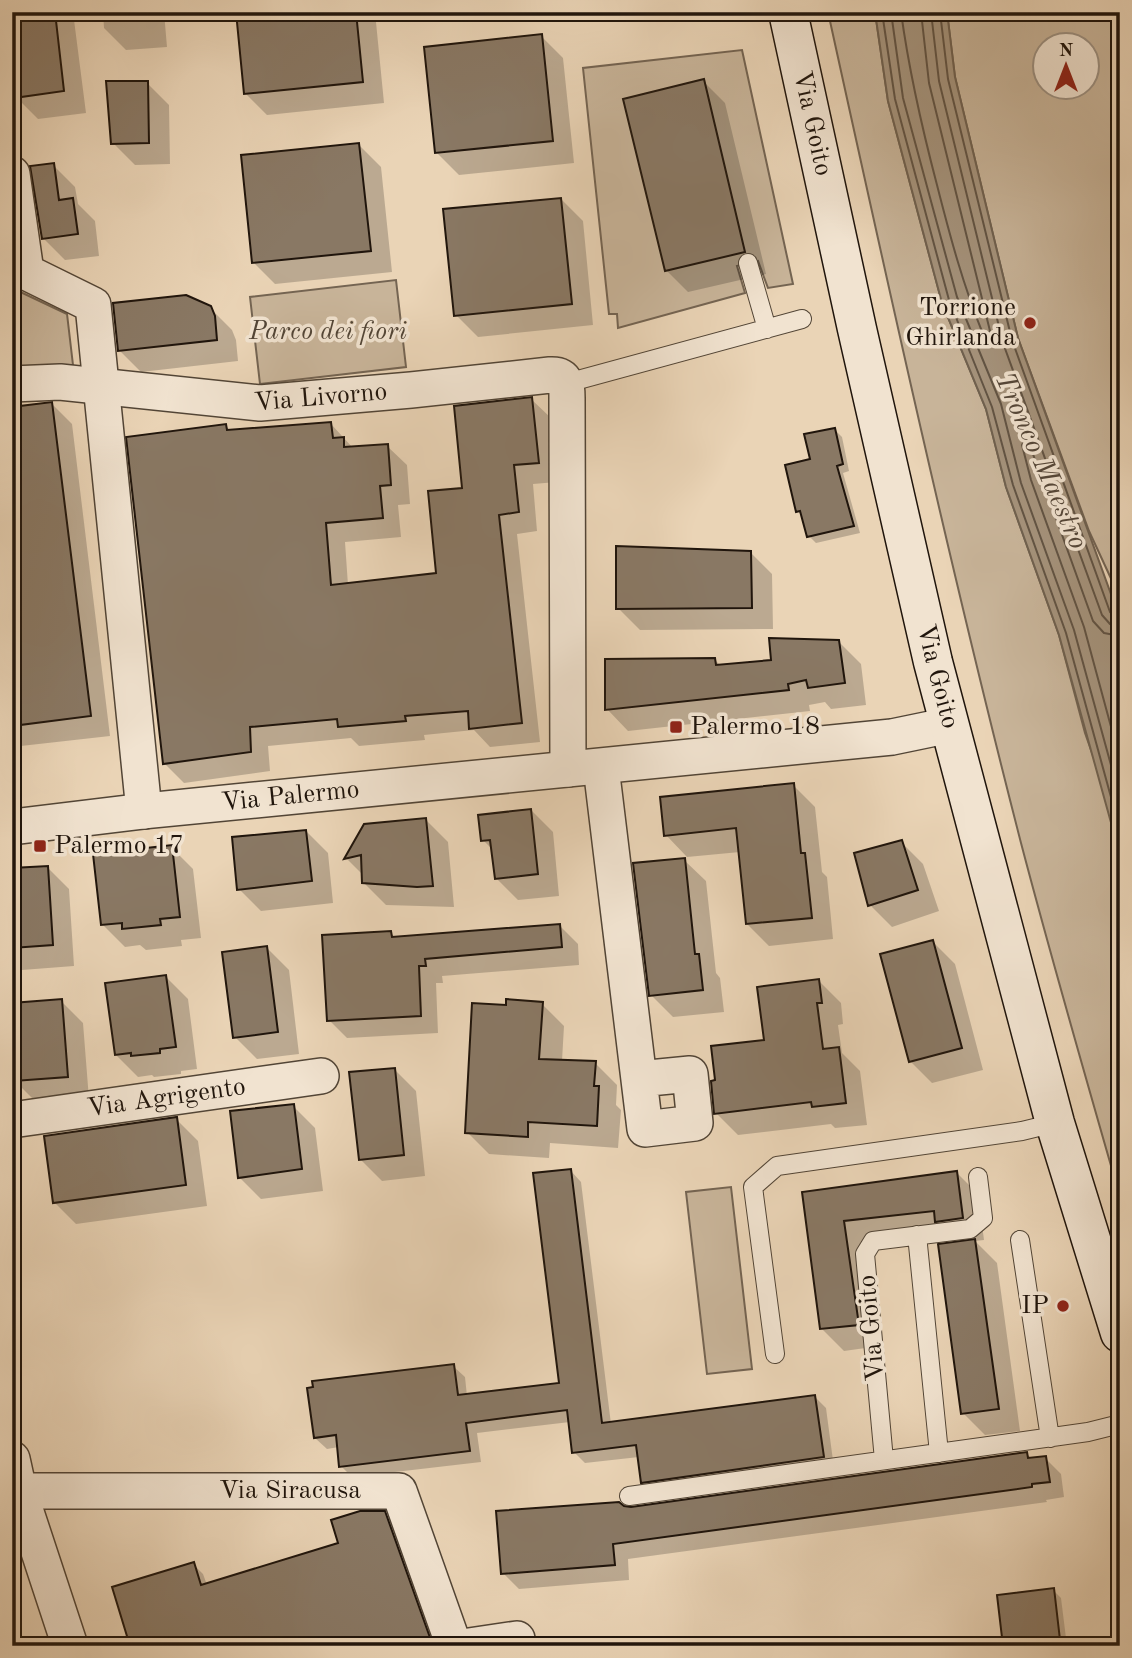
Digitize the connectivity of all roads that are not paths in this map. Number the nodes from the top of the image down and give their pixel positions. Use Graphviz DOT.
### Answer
graph roads {
  1 [pos="788,12"];
  2 [pos="12,174"];
  3 [pos="748,263"];
  4 [pos="802,319"];
  5 [pos="766,328"];
  6 [pos="554,380"];
  7 [pos="12,384"];
  8 [pos="100,386"];
  9 [pos="950,725"];
  10 [pos="584,768"];
  11 [pos="144,811"];
  12 [pos="12,827"];
  13 [pos="321,1076"];
  14 [pos="639,1079"];
  15 [pos="12,1120"];
  16 [pos="1055,1122"];
  17 [pos="978,1177"];
  18 [pos="917,1235"];
  19 [pos="1020,1240"];
  20 [pos="1120,1333"];
  21 [pos="775,1354"];
  22 [pos="1120,1424"];
  23 [pos="1050,1438"];
  24 [pos="939,1453"];
  25 [pos="884,1460"];
  26 [pos="16,1475"];
  27 [pos="629,1496"];
  28 [pos="70,1646"];
  29 [pos="454,1646"];
  30 [pos="469,1646"];
  31 [pos="518,1646"];
  1 -- 9 [label="main road, Via Goito"];
  2 -- 8 [label="street"];
  3 -- 5 [label="lane"];
  4 -- 5 [label="lane"];
  5 -- 6 [label="lane"];
  6 -- 8 [label="street, Via Livorno"];
  6 -- 10 [label="street"];
  7 -- 8 [label="street, Via Livorno"];
  8 -- 11 [label="street"];
  9 -- 10 [label="street, Via Palermo"];
  9 -- 16 [label="main road, Via Goito"];
  10 -- 11 [label="street, Via Palermo"];
  10 -- 14 [label="street"];
  11 -- 12 [label="street, Via Palermo"];
  13 -- 15 [label="street, Via Agrigento"];
  16 -- 20 [label="main road, Via Goito"];
  16 -- 21 [label="lane"];
  17 -- 18 [label="lane, Via Goito"];
  18 -- 24 [label="lane, Via Goito"];
  18 -- 25 [label="lane, Via Goito"];
  19 -- 23 [label="lane"];
  22 -- 23 [label="lane"];
  23 -- 24 [label="lane"];
  24 -- 25 [label="lane"];
  25 -- 27 [label="lane"];
  26 -- 28 [label="street, Via Siracusa"];
  26 -- 29 [label="street, Via Siracusa"];
  30 -- 31 [label="street"];
}
